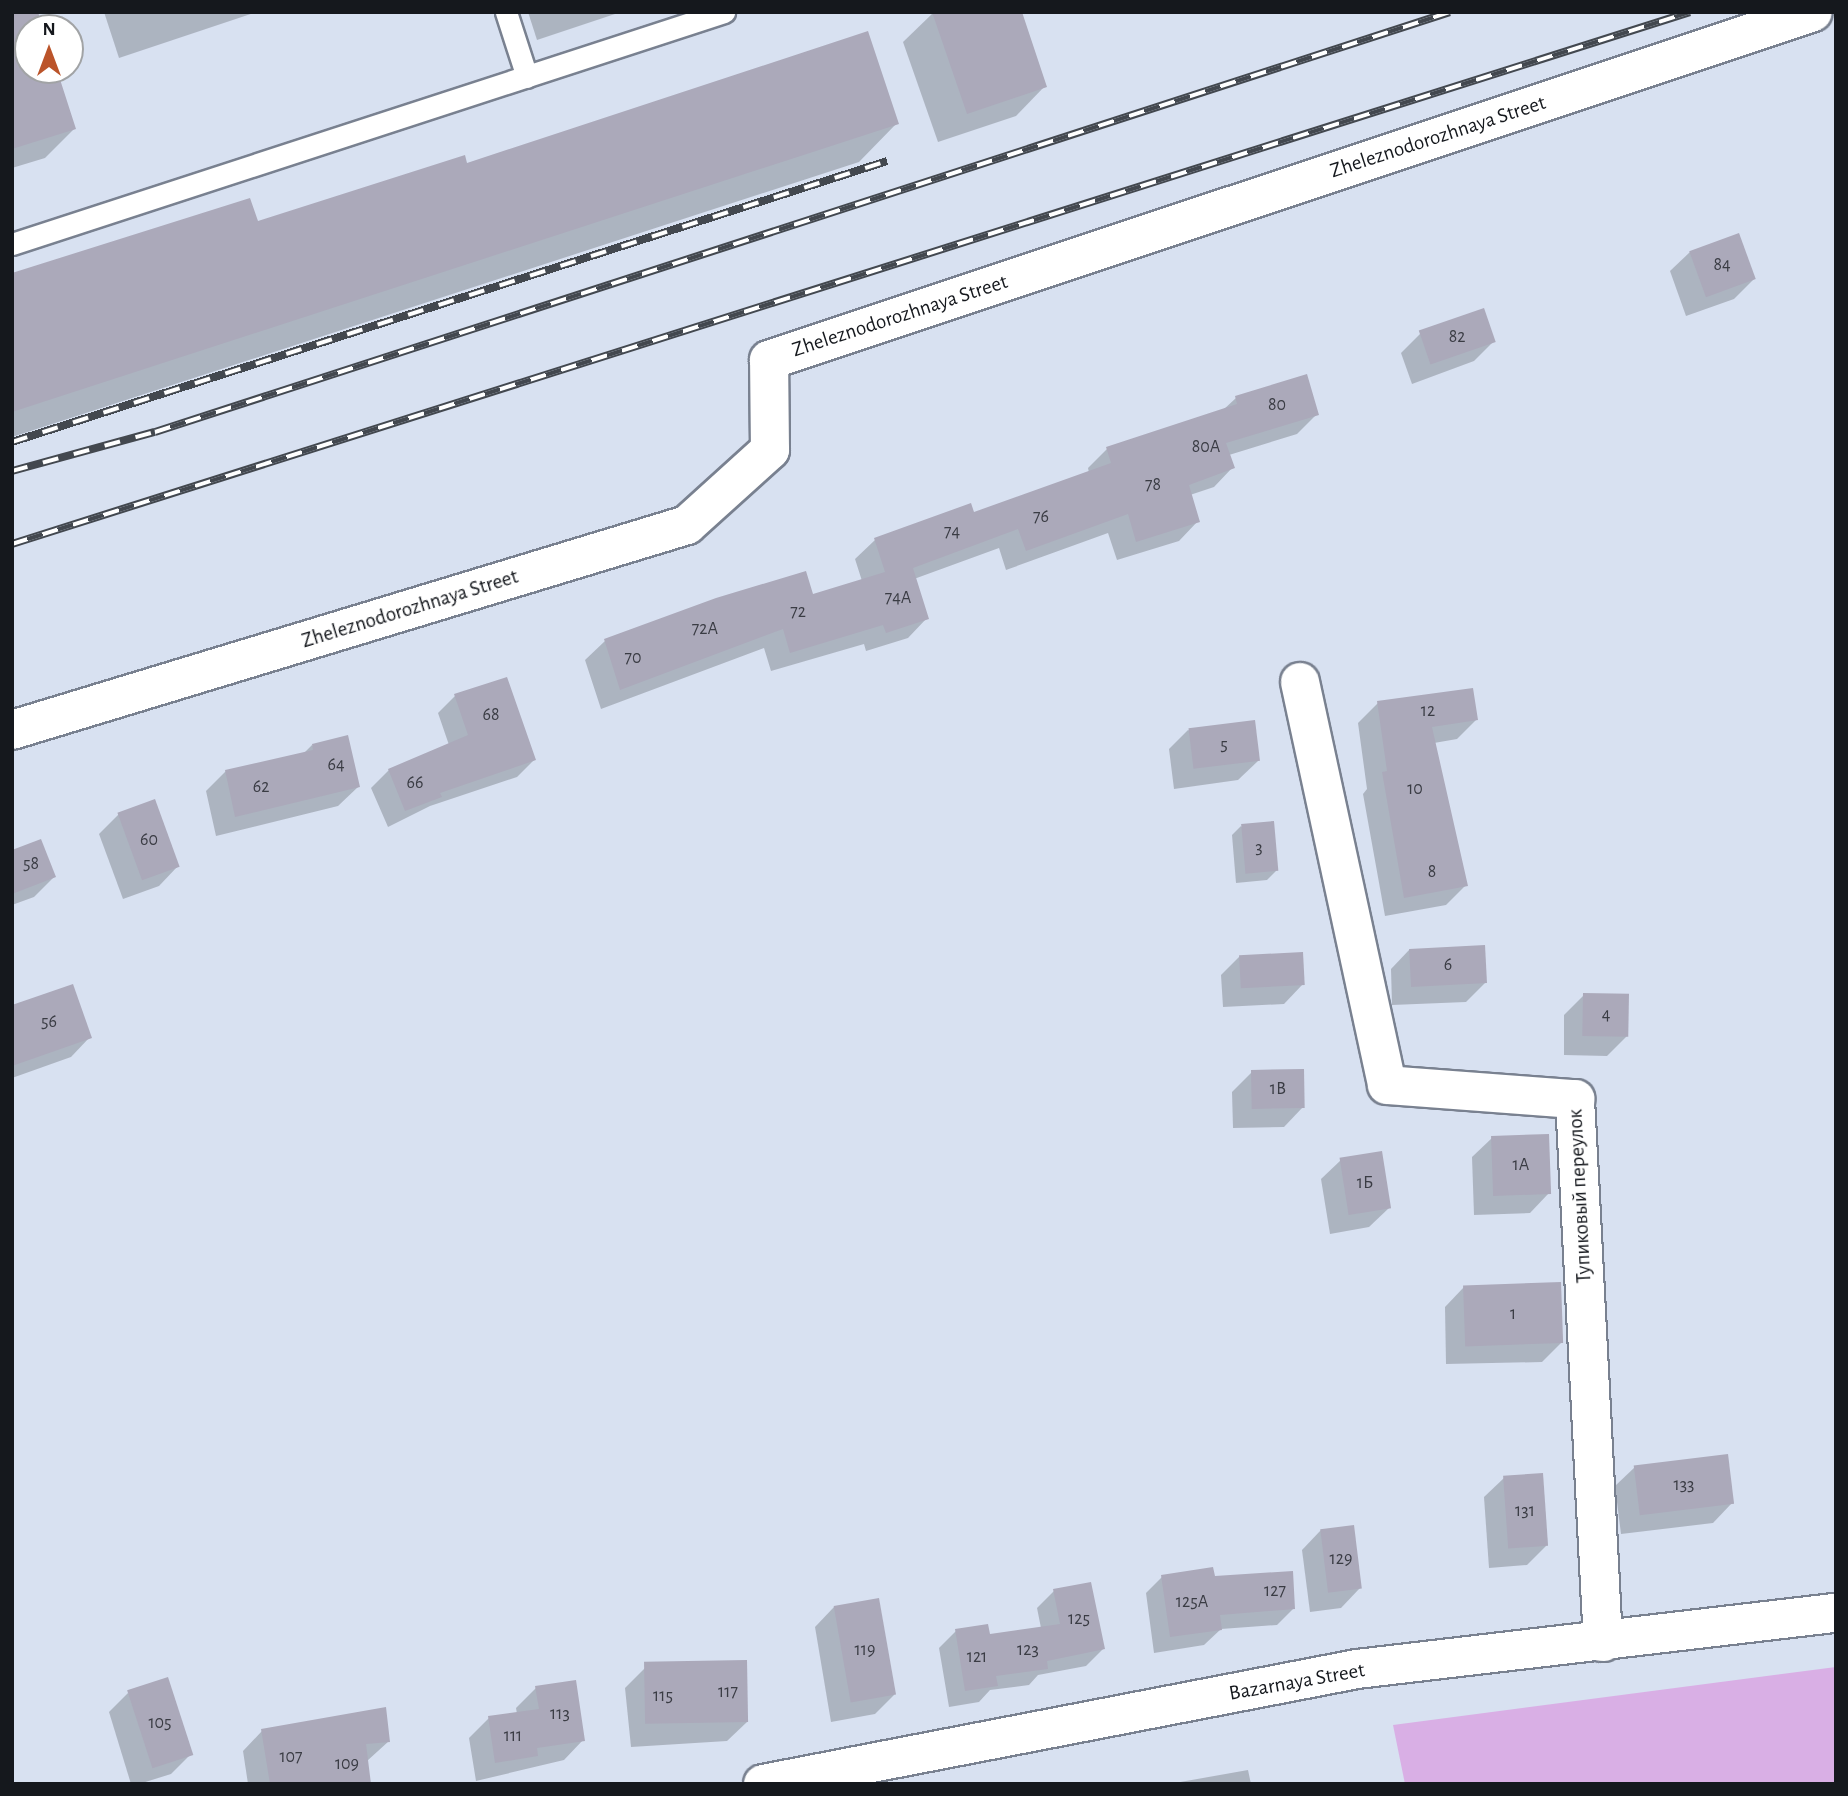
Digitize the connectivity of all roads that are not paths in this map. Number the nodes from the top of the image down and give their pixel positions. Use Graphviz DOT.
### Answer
graph roads {
  1 [pos="506,12"];
  2 [pos="724,12"];
  3 [pos="1812,12"];
  4 [pos="527,77"];
  5 [pos="12,244"];
  6 [pos="1300,682"];
  7 [pos="12,730"];
  8 [pos="1836,1613"];
  9 [pos="1603,1642"];
  10 [pos="764,1784"];
  1 -- 4 [label="lane"];
  2 -- 4 [label="lane"];
  3 -- 7 [label="street, Zheleznodorozhnaya Street"];
  4 -- 5 [label="lane"];
  6 -- 9 [label="street, Тупиковый переулок"];
  8 -- 9 [label="street, Bazarnaya Street"];
  9 -- 10 [label="street, Bazarnaya Street"];
}
